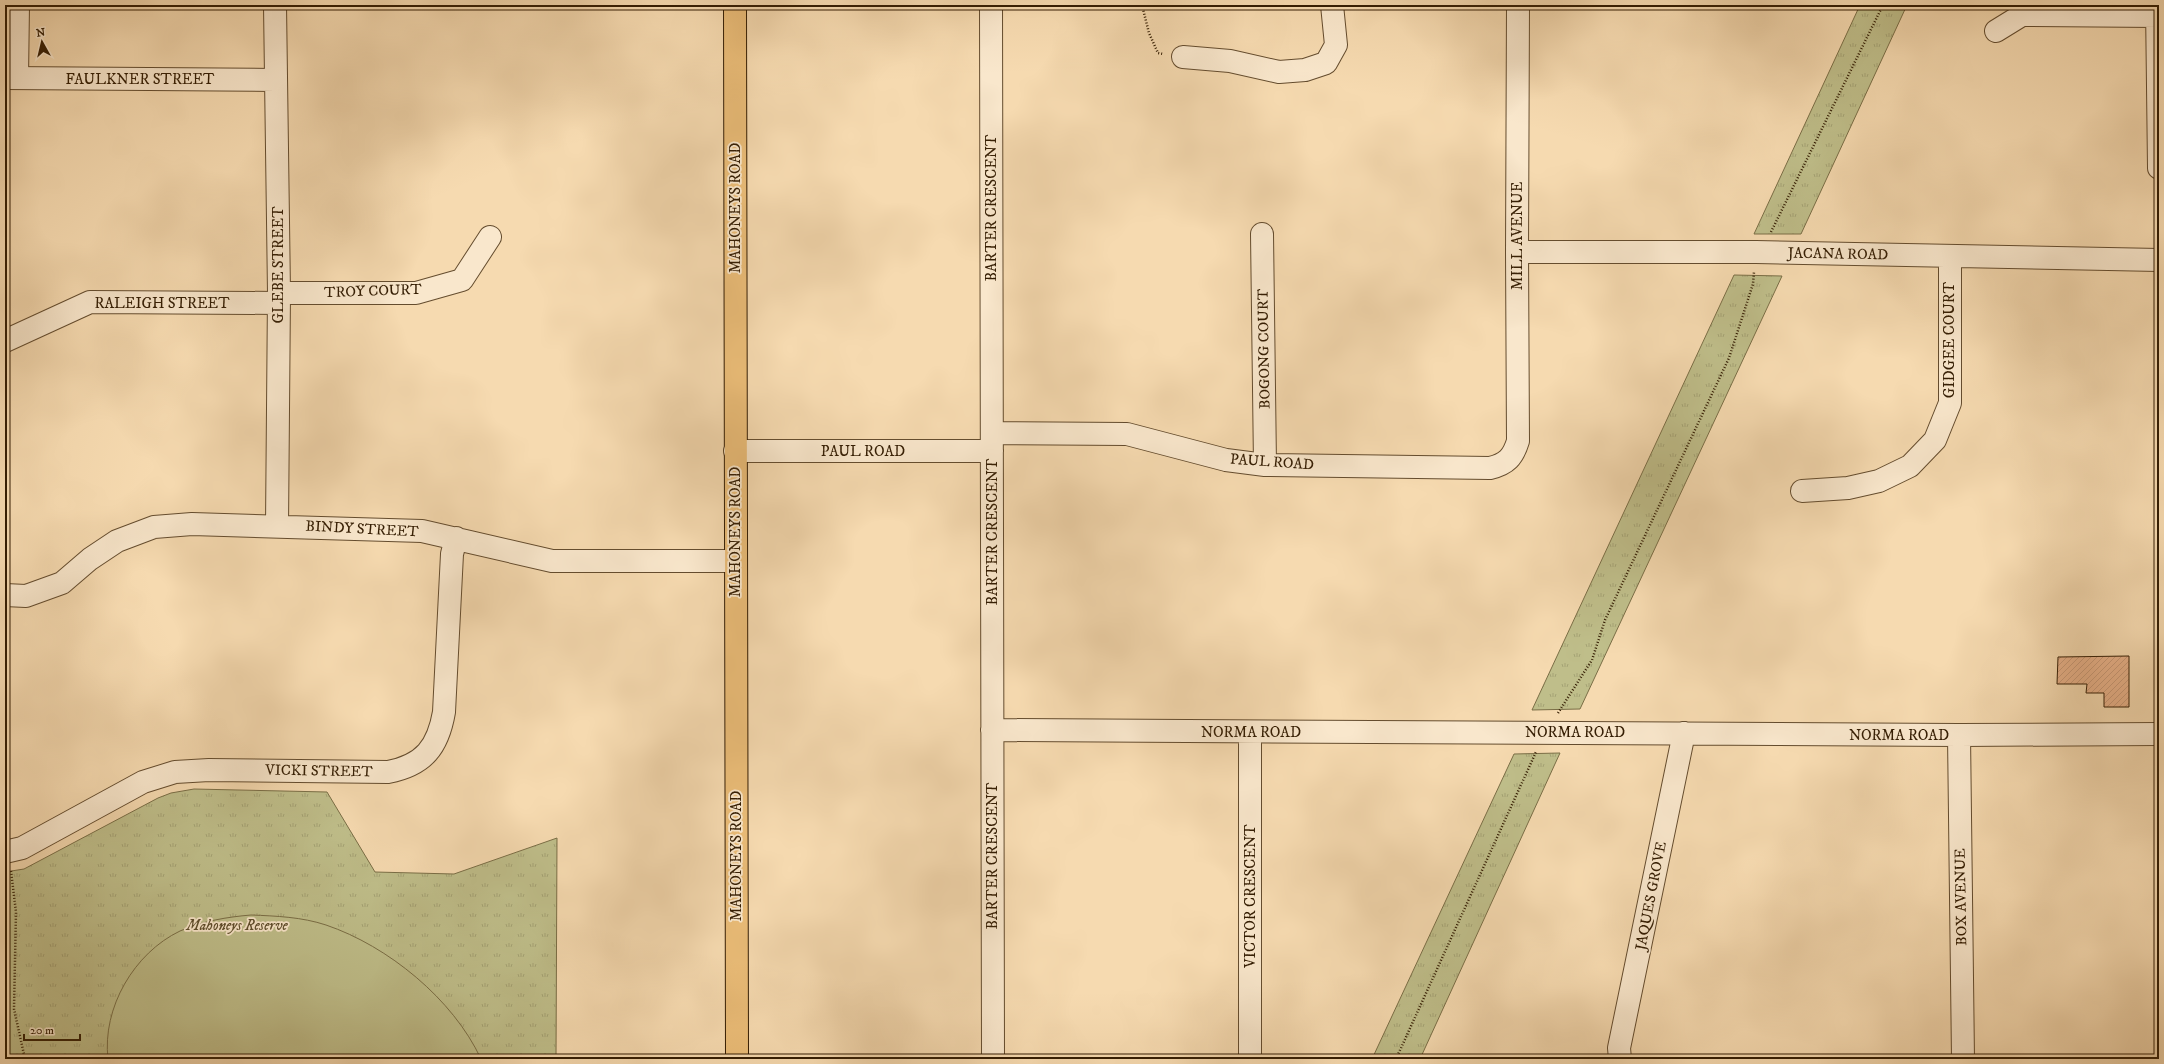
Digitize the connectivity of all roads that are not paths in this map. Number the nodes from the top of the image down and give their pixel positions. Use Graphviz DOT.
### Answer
graph roads {
  1 [pos="18,5"];
  2 [pos="274,5"];
  3 [pos="735,5"];
  4 [pos="991,5"];
  5 [pos="1332,5"];
  6 [pos="1518,5"];
  7 [pos="2158,12"];
  8 [pos="1996,31"];
  9 [pos="1183,57"];
  10 [pos="11,78"];
  11 [pos="275,80"];
  12 [pos="2159,168"];
  13 [pos="1262,234"];
  14 [pos="490,237"];
  15 [pos="1517,252"];
  16 [pos="1950,257"];
  17 [pos="2159,260"];
  18 [pos="279,298"];
  19 [pos="5,341"];
  20 [pos="992,442"];
  21 [pos="735,451"];
  22 [pos="1506,463"];
  23 [pos="1265,465"];
  24 [pos="1802,491"];
  25 [pos="277,526"];
  26 [pos="456,538"];
  27 [pos="735,561"];
  28 [pos="5,596"];
  29 [pos="992,730"];
  30 [pos="1250,732"];
  31 [pos="1684,733"];
  32 [pos="2159,734"];
  33 [pos="1959,735"];
  34 [pos="5,852"];
  35 [pos="737,1059"];
  36 [pos="993,1059"];
  37 [pos="1250,1059"];
  38 [pos="1620,1059"];
  39 [pos="1963,1059"];
  1 -- 10 [label="street"];
  2 -- 11 [label="street, GLEBE STREET"];
  3 -- 21 [label="main road, MAHONEYS ROAD"];
  4 -- 20 [label="street, BARTER CRESCENT"];
  5 -- 9 [label="street"];
  6 -- 15 [label="street, MILL AVENUE"];
  7 -- 8 [label="street"];
  7 -- 12 [label="street"];
  10 -- 11 [label="street, FAULKNER STREET"];
  11 -- 18 [label="street, GLEBE STREET"];
  13 -- 23 [label="street, BOGONG COURT"];
  14 -- 18 [label="street, TROY COURT"];
  15 -- 16 [label="street, JACANA ROAD"];
  15 -- 22 [label="street, MILL AVENUE"];
  16 -- 17 [label="street, JACANA ROAD"];
  16 -- 24 [label="street, GIDGEE COURT"];
  18 -- 19 [label="street, RALEIGH STREET"];
  18 -- 25 [label="street, GLEBE STREET"];
  20 -- 21 [label="street, PAUL ROAD"];
  20 -- 23 [label="street, PAUL ROAD"];
  20 -- 29 [label="street, BARTER CRESCENT"];
  21 -- 27 [label="main road, MAHONEYS ROAD"];
  22 -- 23 [label="street, PAUL ROAD"];
  25 -- 26 [label="street, BINDY STREET"];
  25 -- 28 [label="street, BINDY STREET"];
  26 -- 27 [label="street, BINDY STREET"];
  26 -- 34 [label="street, VICKI STREET"];
  27 -- 35 [label="main road, MAHONEYS ROAD"];
  29 -- 30 [label="street, NORMA ROAD"];
  29 -- 36 [label="street, BARTER CRESCENT"];
  30 -- 31 [label="street, NORMA ROAD"];
  30 -- 37 [label="street, VICTOR CRESCENT"];
  31 -- 33 [label="street, NORMA ROAD"];
  31 -- 38 [label="street, JAQUES GROVE"];
  32 -- 33 [label="street, NORMA ROAD"];
  33 -- 39 [label="street, BOX AVENUE"];
}
